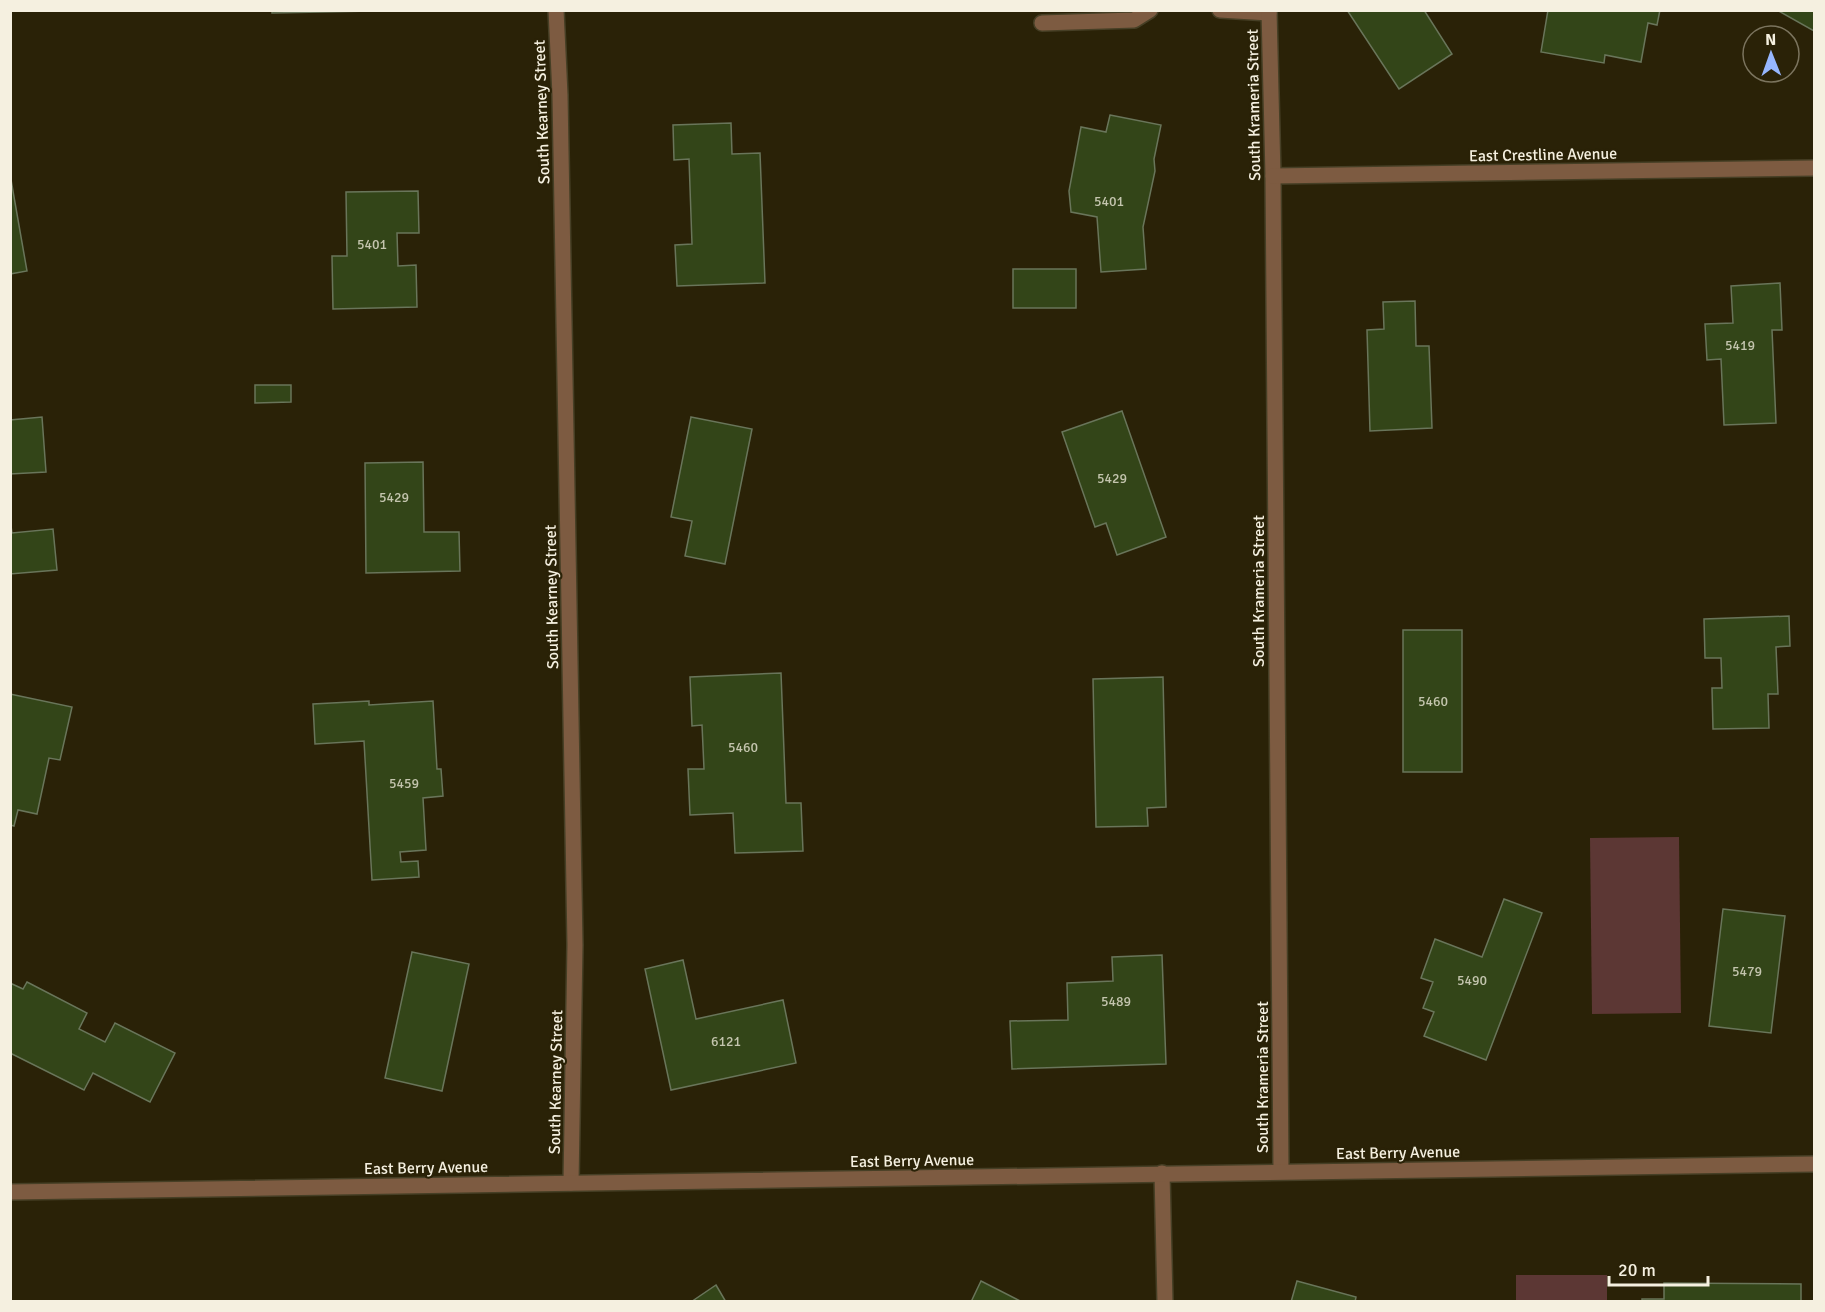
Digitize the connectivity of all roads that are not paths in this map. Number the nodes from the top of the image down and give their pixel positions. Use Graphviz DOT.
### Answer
graph roads {
  1 [pos="556,10"];
  2 [pos="1150,10"];
  3 [pos="1220,10"];
  4 [pos="1269,12"];
  5 [pos="1042,23"];
  6 [pos="1815,168"];
  7 [pos="1273,176"];
  8 [pos="1815,1164"];
  9 [pos="1281,1171"];
  10 [pos="1162,1173"];
  11 [pos="571,1183"];
  12 [pos="10,1192"];
  13 [pos="1165,1302"];
  1 -- 11 [label="street, South Kearney Street"];
  2 -- 5 [label="street"];
  3 -- 4 [label="street"];
  4 -- 7 [label="street, South Krameria Street"];
  6 -- 7 [label="street, East Crestline Avenue"];
  7 -- 9 [label="street, South Krameria Street"];
  8 -- 9 [label="street, East Berry Avenue"];
  9 -- 10 [label="street, East Berry Avenue"];
  10 -- 11 [label="street, East Berry Avenue"];
  10 -- 13 [label="street"];
  11 -- 12 [label="street, East Berry Avenue"];
}
